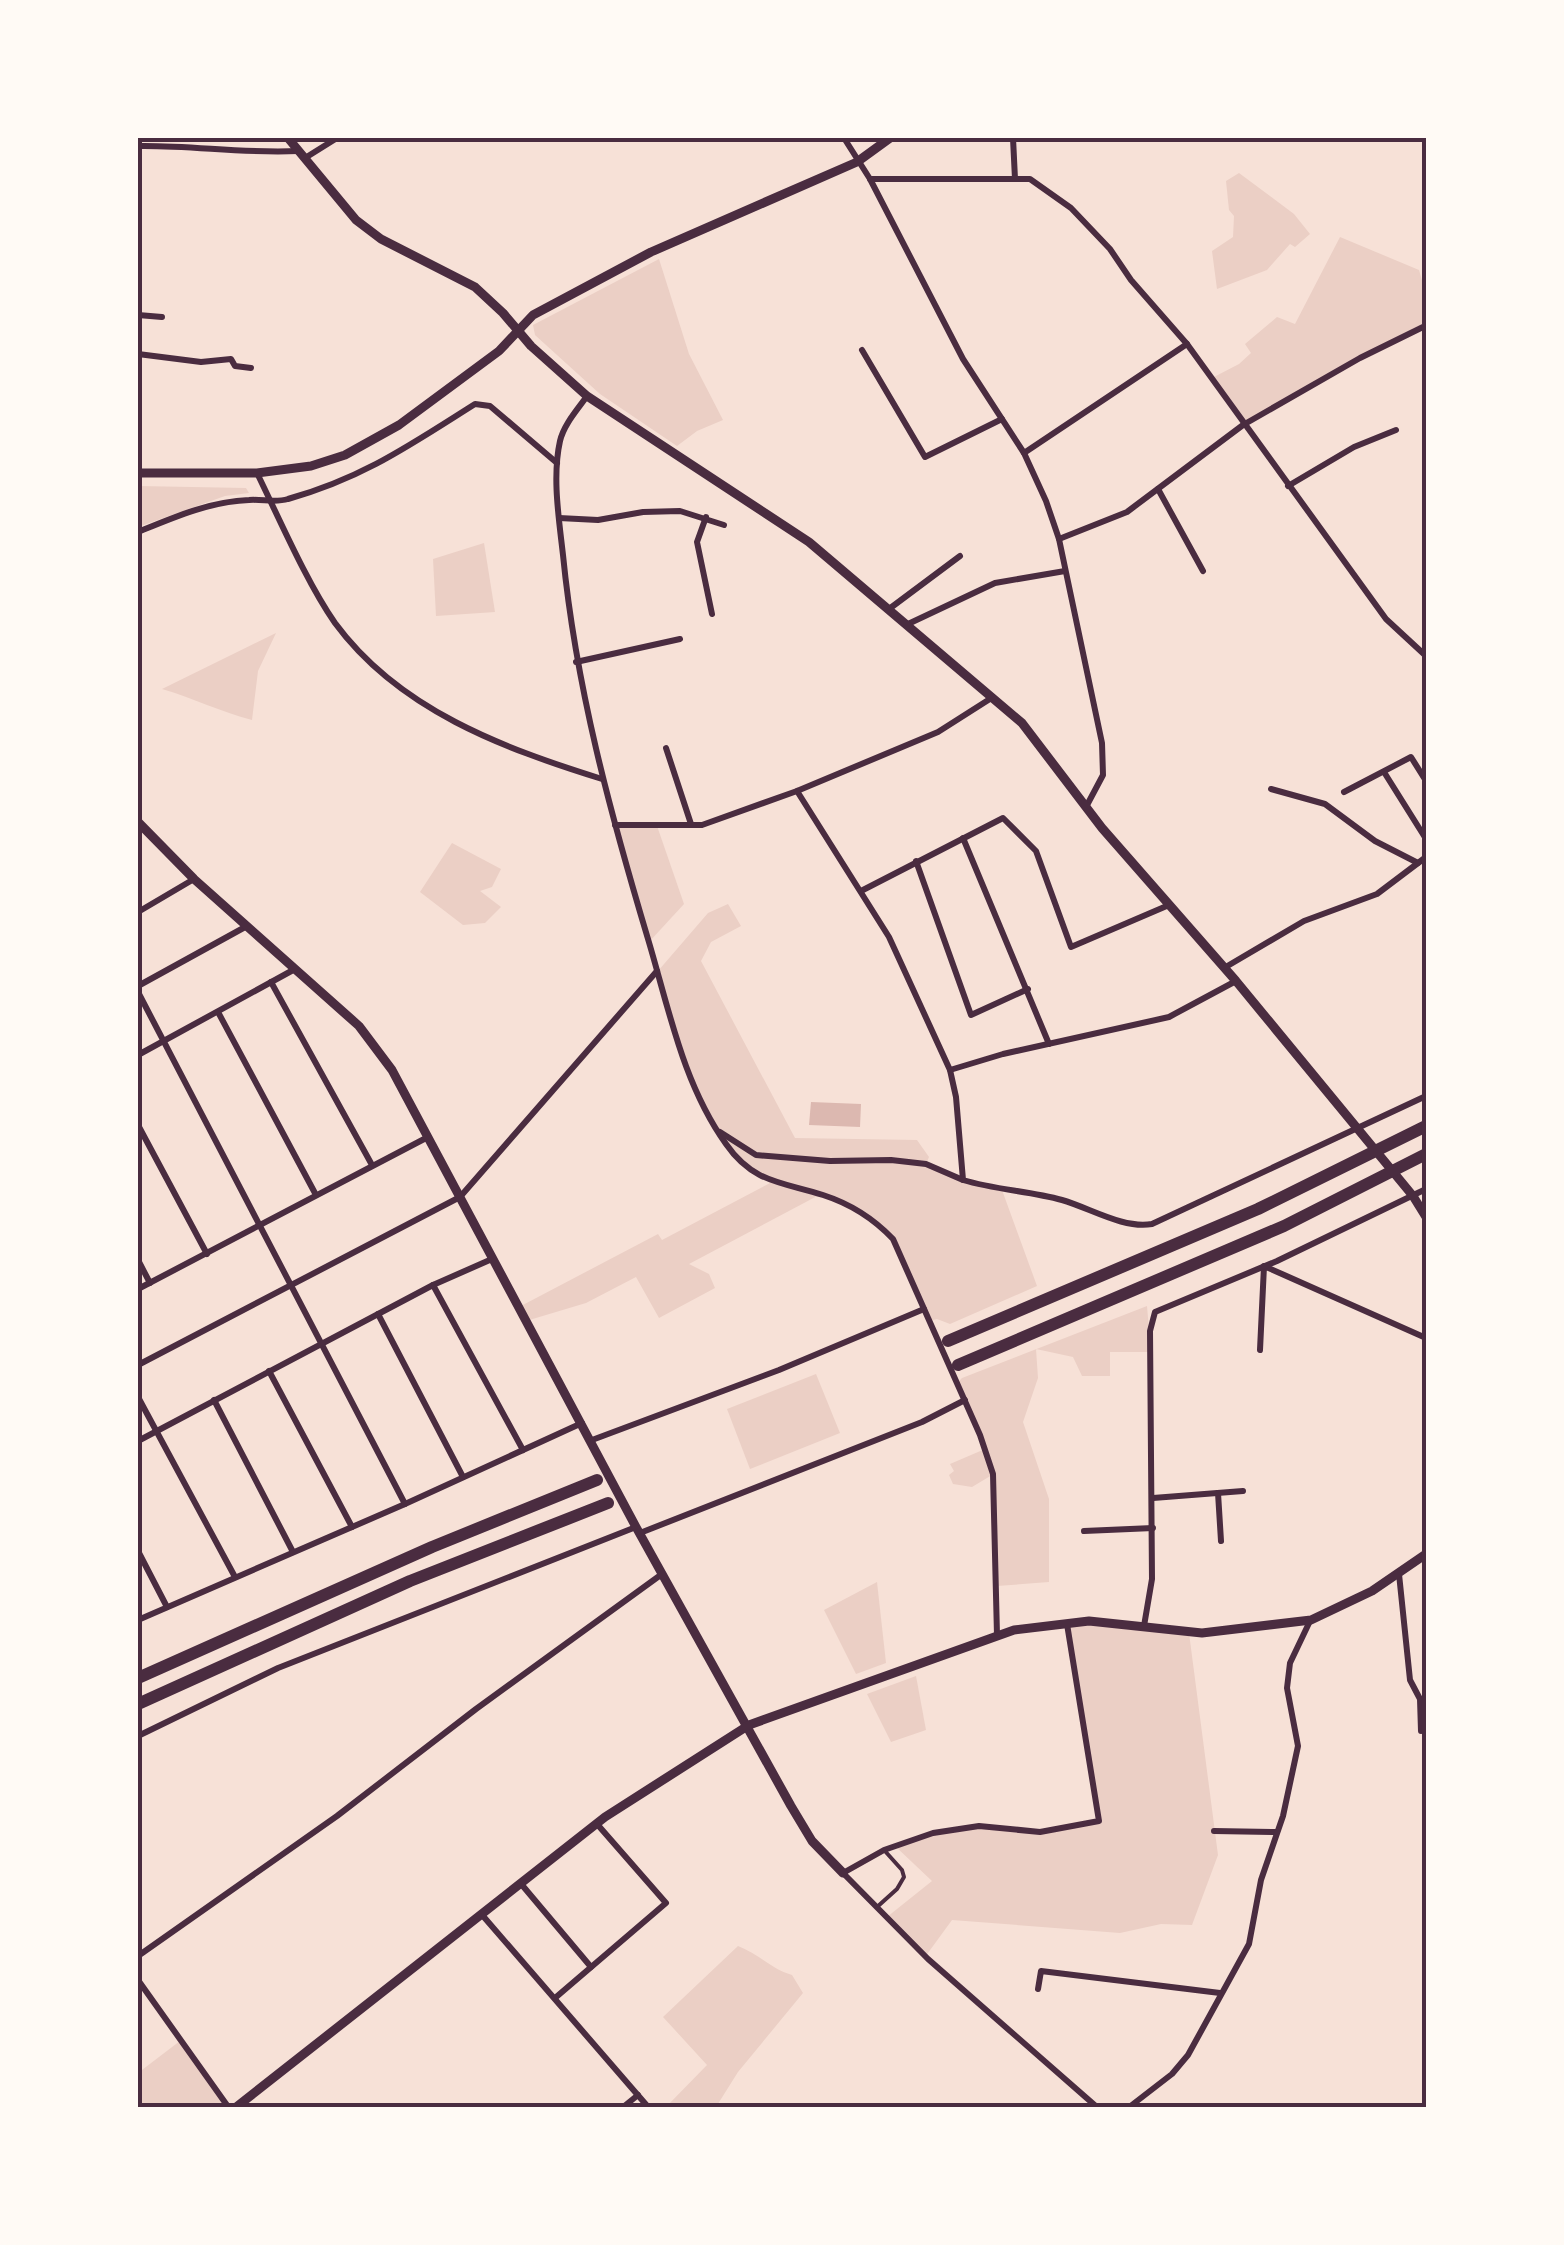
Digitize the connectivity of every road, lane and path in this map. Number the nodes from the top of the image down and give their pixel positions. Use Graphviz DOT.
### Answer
graph roads {
  1 [pos="288,138"];
  2 [pos="336,138"];
  3 [pos="844,138"];
  4 [pos="890,138"];
  5 [pos="1012,138"];
  6 [pos="138,146"];
  7 [pos="302,154"];
  8 [pos="857,162"];
  9 [pos="870,180"];
  10 [pos="1015,180"];
  11 [pos="138,315"];
  12 [pos="162,317"];
  13 [pos="1425,329"];
  14 [pos="519,330"];
  15 [pos="1187,344"];
  16 [pos="862,350"];
  17 [pos="138,354"];
  18 [pos="251,368"];
  19 [pos="588,396"];
  20 [pos="1002,418"];
  21 [pos="1243,424"];
  22 [pos="1396,430"];
  23 [pos="1024,453"];
  24 [pos="558,464"];
  25 [pos="138,473"];
  26 [pos="257,474"];
  27 [pos="1288,486"];
  28 [pos="1158,489"];
  29 [pos="270,501"];
  30 [pos="706,517"];
  31 [pos="559,518"];
  32 [pos="724,525"];
  33 [pos="138,532"];
  34 [pos="1058,540"];
  35 [pos="960,556"];
  36 [pos="1065,571"];
  37 [pos="1204,571"];
  38 [pos="890,609"];
  39 [pos="712,614"];
  40 [pos="908,624"];
  41 [pos="680,640"];
  42 [pos="1423,646"];
  43 [pos="1426,656"];
  44 [pos="576,662"];
  45 [pos="994,697"];
  46 [pos="666,748"];
  47 [pos="1384,772"];
  48 [pos="603,780"];
  49 [pos="1426,782"];
  50 [pos="1271,789"];
  51 [pos="797,791"];
  52 [pos="1344,792"];
  53 [pos="1086,807"];
  54 [pos="138,822"];
  55 [pos="615,824"];
  56 [pos="691,824"];
  57 [pos="962,838"];
  58 [pos="1426,839"];
  59 [pos="1426,857"];
  60 [pos="916,860"];
  61 [pos="1418,863"];
  62 [pos="194,879"];
  63 [pos="861,891"];
  64 [pos="1169,905"];
  65 [pos="138,912"];
  66 [pos="247,926"];
  67 [pos="296,968"];
  68 [pos="1224,968"];
  69 [pos="658,971"];
  70 [pos="1236,981"];
  71 [pos="271,982"];
  72 [pos="138,989"];
  73 [pos="1028,989"];
  74 [pos="218,1012"];
  75 [pos="164,1041"];
  76 [pos="1049,1044"];
  77 [pos="138,1056"];
  78 [pos="950,1070"];
  79 [pos="1426,1096"];
  80 [pos="138,1125"];
  81 [pos="1426,1126"];
  82 [pos="1356,1129"];
  83 [pos="717,1130"];
  84 [pos="428,1137"];
  85 [pos="1422,1157"];
  86 [pos="372,1165"];
  87 [pos="963,1180"];
  88 [pos="1426,1189"];
  89 [pos="316,1195"];
  90 [pos="1413,1196"];
  91 [pos="460,1197"];
  92 [pos="1426,1217"];
  93 [pos="259,1226"];
  94 [pos="207,1254"];
  95 [pos="492,1259"];
  96 [pos="138,1260"];
  97 [pos="1264,1266"];
  98 [pos="150,1282"];
  99 [pos="434,1285"];
  100 [pos="291,1287"];
  101 [pos="138,1288"];
  102 [pos="924,1310"];
  103 [pos="378,1314"];
  104 [pos="1426,1338"];
  105 [pos="948,1341"];
  106 [pos="322,1343"];
  107 [pos="1260,1350"];
  108 [pos="138,1365"];
  109 [pos="958,1365"];
  110 [pos="269,1371"];
  111 [pos="138,1397"];
  112 [pos="214,1400"];
  113 [pos="965,1400"];
  114 [pos="582,1423"];
  115 [pos="156,1430"];
  116 [pos="592,1440"];
  117 [pos="138,1441"];
  118 [pos="523,1450"];
  119 [pos="464,1477"];
  120 [pos="597,1480"];
  121 [pos="1243,1491"];
  122 [pos="1218,1493"];
  123 [pos="1153,1498"];
  124 [pos="608,1503"];
  125 [pos="406,1504"];
  126 [pos="635,1525"];
  127 [pos="352,1527"];
  128 [pos="1152,1528"];
  129 [pos="1084,1531"];
  130 [pos="1221,1540"];
  131 [pos="138,1551"];
  132 [pos="293,1552"];
  133 [pos="1426,1554"];
  134 [pos="663,1574"];
  135 [pos="1400,1574"];
  136 [pos="234,1577"];
  137 [pos="166,1607"];
  138 [pos="138,1620"];
  139 [pos="1310,1620"];
  140 [pos="1066,1622"];
  141 [pos="1144,1626"];
  142 [pos="998,1635"];
  143 [pos="138,1678"];
  144 [pos="138,1704"];
  145 [pos="749,1726"];
  146 [pos="1421,1731"];
  147 [pos="138,1736"];
  148 [pos="597,1824"];
  149 [pos="1214,1832"];
  150 [pos="1276,1832"];
  151 [pos="884,1850"];
  152 [pos="842,1872"];
  153 [pos="522,1885"];
  154 [pos="877,1906"];
  155 [pos="483,1916"];
  156 [pos="138,1956"];
  157 [pos="591,1966"];
  158 [pos="138,1980"];
  159 [pos="1038,1989"];
  160 [pos="1220,1994"];
  161 [pos="555,1998"];
  162 [pos="638,2094"];
  163 [pos="232,2108"];
  164 [pos="622,2108"];
  165 [pos="649,2108"];
  166 [pos="1098,2108"];
  167 [pos="1128,2108"];
  1 -- 7 [label="street"];
  2 -- 7 [label="street"];
  3 -- 8 [label="street"];
  4 -- 8 [label="street"];
  5 -- 10 [label="street"];
  6 -- 7 [label="street"];
  7 -- 14 [label="street"];
  8 -- 9 [label="street"];
  8 -- 14 [label="street"];
  9 -- 10 [label="street"];
  9 -- 20 [label="street"];
  10 -- 15 [label="street"];
  11 -- 12 [label="street"];
  13 -- 21 [label="street"];
  14 -- 19 [label="street"];
  14 -- 26 [label="street"];
  15 -- 21 [label="street"];
  15 -- 23 [label="street"];
  16 -- 20 [label="street"];
  17 -- 18 [label="street"];
  19 -- 24 [label="street"];
  19 -- 38 [label="street"];
  20 -- 23 [label="street"];
  21 -- 27 [label="street"];
  21 -- 28 [label="street"];
  22 -- 27 [label="street"];
  23 -- 34 [label="street"];
  24 -- 29 [label="street"];
  24 -- 31 [label="street"];
  25 -- 26 [label="street"];
  26 -- 29 [label="street"];
  27 -- 42 [label="street"];
  28 -- 34 [label="street"];
  28 -- 37 [label="street"];
  29 -- 33 [label="street"];
  29 -- 48 [label="street"];
  30 -- 31 [label="street"];
  30 -- 32 [label="street"];
  30 -- 39 [label="street"];
  31 -- 44 [label="street"];
  34 -- 36 [label="street"];
  35 -- 38 [label="street"];
  36 -- 40 [label="street"];
  36 -- 53 [label="street"];
  38 -- 40 [label="street"];
  40 -- 45 [label="street"];
  41 -- 44 [label="street"];
  42 -- 43 [label="street"];
  44 -- 48 [label="street"];
  45 -- 51 [label="street"];
  45 -- 53 [label="street"];
  46 -- 56 [label="street"];
  47 -- 49 [label="street"];
  47 -- 52 [label="street"];
  47 -- 58 [label="street"];
  48 -- 55 [label="street"];
  50 -- 61 [label="street"];
  51 -- 56 [label="street"];
  51 -- 63 [label="street"];
  53 -- 64 [label="street"];
  54 -- 62 [label="street"];
  55 -- 56 [label="street"];
  55 -- 69 [label="street"];
  57 -- 60 [label="street"];
  57 -- 64 [label="street"];
  57 -- 73 [label="street"];
  59 -- 61 [label="street"];
  60 -- 63 [label="street"];
  60 -- 73 [label="street"];
  61 -- 68 [label="street"];
  62 -- 65 [label="street"];
  62 -- 66 [label="street"];
  63 -- 78 [label="street"];
  64 -- 68 [label="street"];
  66 -- 67 [label="street"];
  66 -- 72 [label="street"];
  67 -- 71 [label="street"];
  67 -- 84 [label="street"];
  68 -- 70 [label="street"];
  69 -- 83 [label="street"];
  69 -- 91 [label="street"];
  70 -- 76 [label="street"];
  70 -- 82 [label="street"];
  71 -- 74 [label="street"];
  71 -- 86 [label="street"];
  72 -- 75 [label="street"];
  73 -- 76 [label="street"];
  74 -- 75 [label="street"];
  74 -- 89 [label="street"];
  75 -- 77 [label="street"];
  75 -- 93 [label="street"];
  76 -- 78 [label="street"];
  78 -- 87 [label="street"];
  79 -- 82 [label="street"];
  80 -- 94 [label="street"];
  81 -- 105 [label="highway"];
  82 -- 87 [label="street"];
  82 -- 90 [label="street"];
  83 -- 87 [label="street"];
  83 -- 102 [label="street"];
  84 -- 86 [label="street"];
  84 -- 91 [label="street"];
  85 -- 109 [label="highway"];
  86 -- 89 [label="street"];
  88 -- 90 [label="street"];
  89 -- 93 [label="street"];
  90 -- 92 [label="street"];
  90 -- 97 [label="street"];
  91 -- 95 [label="street"];
  91 -- 100 [label="street"];
  93 -- 94 [label="street"];
  93 -- 100 [label="street"];
  94 -- 98 [label="street"];
  95 -- 99 [label="street"];
  95 -- 114 [label="street"];
  96 -- 98 [label="street"];
  97 -- 104 [label="street"];
  97 -- 107 [label="street"];
  97 -- 123 [label="street"];
  98 -- 101 [label="street"];
  99 -- 103 [label="street"];
  99 -- 118 [label="street"];
  100 -- 106 [label="street"];
  100 -- 108 [label="street"];
  102 -- 113 [label="street"];
  102 -- 116 [label="street"];
  103 -- 106 [label="street"];
  103 -- 119 [label="street"];
  106 -- 110 [label="street"];
  106 -- 125 [label="street"];
  110 -- 112 [label="street"];
  110 -- 127 [label="street"];
  111 -- 115 [label="street"];
  112 -- 115 [label="street"];
  112 -- 132 [label="street"];
  113 -- 126 [label="street"];
  113 -- 142 [label="street"];
  114 -- 116 [label="street"];
  114 -- 118 [label="street"];
  115 -- 117 [label="street"];
  115 -- 136 [label="street"];
  116 -- 126 [label="street"];
  118 -- 119 [label="street"];
  119 -- 125 [label="street"];
  120 -- 143 [label="highway"];
  121 -- 122 [label="street"];
  122 -- 123 [label="street"];
  122 -- 130 [label="street"];
  123 -- 128 [label="street"];
  124 -- 144 [label="highway"];
  125 -- 127 [label="street"];
  126 -- 134 [label="street"];
  126 -- 147 [label="street"];
  127 -- 132 [label="street"];
  128 -- 129 [label="street"];
  128 -- 141 [label="street"];
  131 -- 137 [label="street"];
  132 -- 136 [label="street"];
  133 -- 135 [label="street"];
  134 -- 145 [label="street"];
  134 -- 156 [label="street"];
  135 -- 139 [label="street"];
  135 -- 146 [label="street"];
  136 -- 137 [label="street"];
  137 -- 138 [label="street"];
  139 -- 141 [label="street"];
  139 -- 150 [label="street"];
  140 -- 141 [label="street"];
  140 -- 142 [label="street"];
  140 -- 151 [label="street"];
  142 -- 145 [label="street"];
  145 -- 148 [label="street"];
  145 -- 152 [label="street"];
  148 -- 153 [label="street"];
  148 -- 157 [label="street"];
  149 -- 150 [label="street"];
  150 -- 160 [label="street"];
  151 -- 152 [label="street"];
  151 -- 154 [label="lane"];
  152 -- 154 [label="street"];
  153 -- 155 [label="street"];
  153 -- 157 [label="street"];
  154 -- 166 [label="street"];
  155 -- 161 [label="street"];
  155 -- 163 [label="street"];
  157 -- 161 [label="street"];
  158 -- 163 [label="street"];
  159 -- 160 [label="street"];
  160 -- 167 [label="street"];
  161 -- 162 [label="street"];
  162 -- 164 [label="street"];
  162 -- 165 [label="street"];
}
